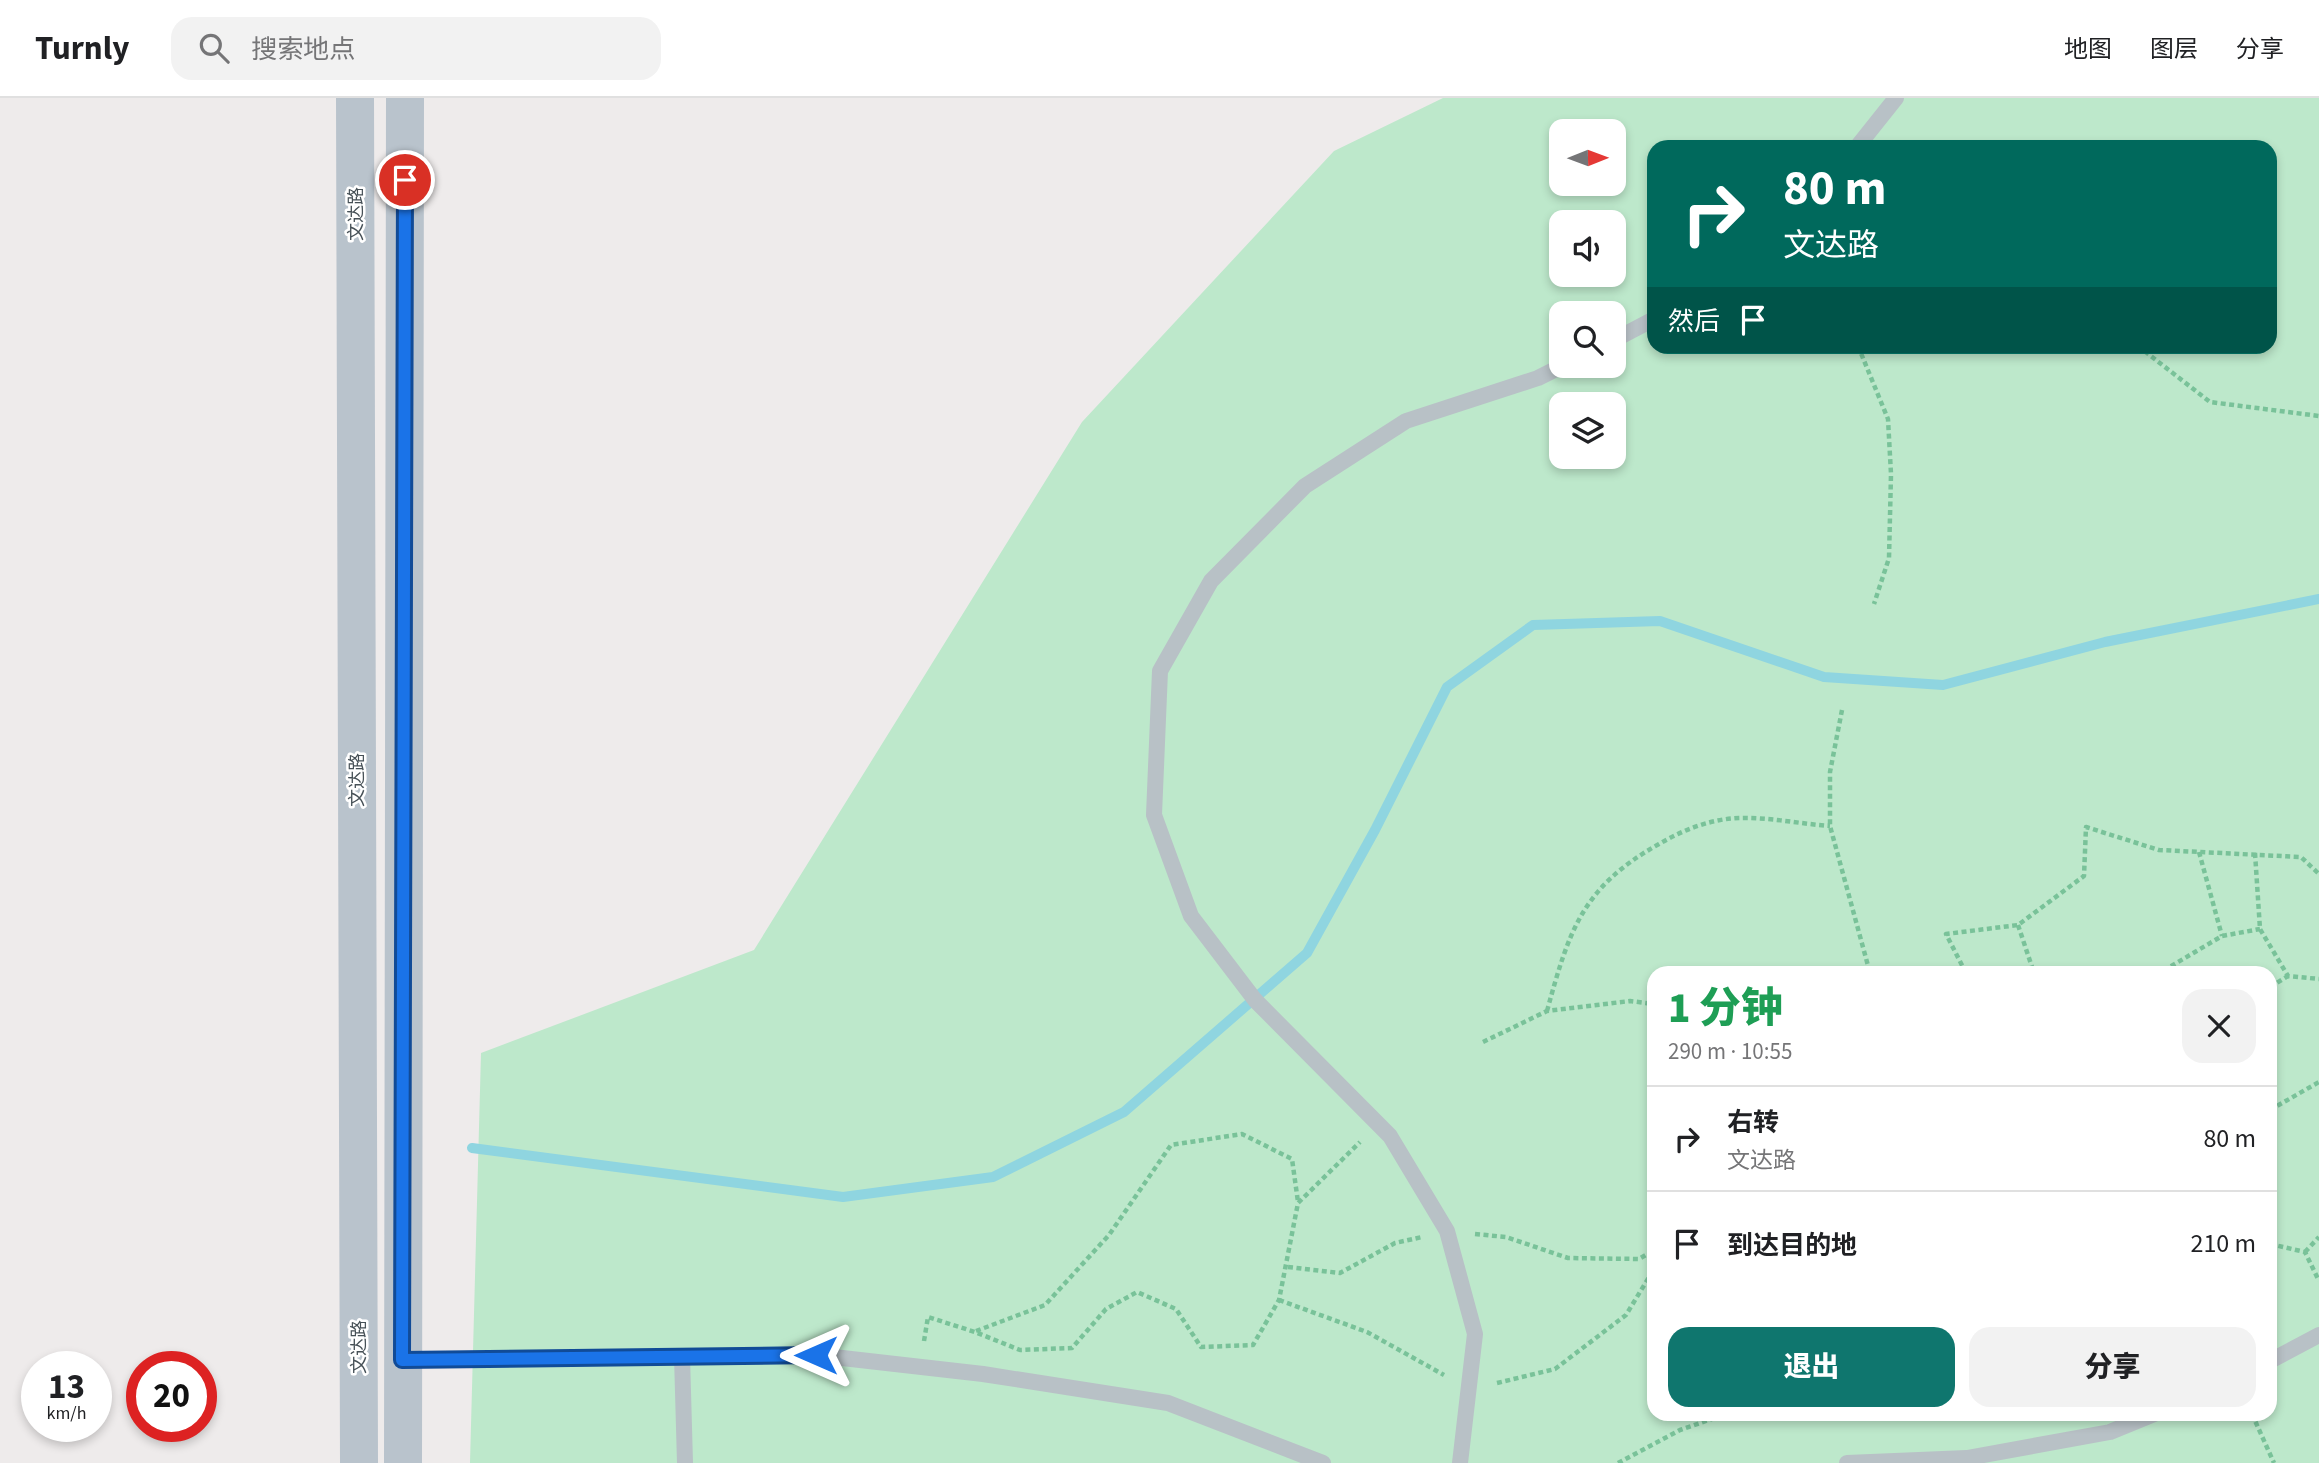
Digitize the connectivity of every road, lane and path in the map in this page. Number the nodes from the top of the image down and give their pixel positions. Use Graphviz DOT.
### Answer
graph roads {
  1 [pos="355,98"];
  2 [pos="405,98"];
  3 [pos="1896,98"];
  4 [pos="1863,140"];
  5 [pos="1647,323"];
  6 [pos="1626,334"];
  7 [pos="1862,354"];
  8 [pos="2148,354"];
  9 [pos="1549,372"];
  10 [pos="2319,416"];
  11 [pos="1874,604"];
  12 [pos="1842,710"];
  13 [pos="1830,826"];
  14 [pos="2199,852"];
  15 [pos="2255,853"];
  16 [pos="2319,874"];
  17 [pos="2018,925"];
  18 [pos="2260,929"];
  19 [pos="2222,936"];
  20 [pos="1868,966"];
  21 [pos="1962,966"];
  22 [pos="2032,966"];
  23 [pos="2171,966"];
  24 [pos="2288,976"];
  25 [pos="2319,979"];
  26 [pos="2277,983"];
  27 [pos="1647,1003"];
  28 [pos="1547,1011"];
  29 [pos="1483,1042"];
  30 [pos="2319,1082"];
  31 [pos="2277,1106"];
  32 [pos="1378,1124"];
  33 [pos="1298,1203"];
  34 [pos="2319,1237"];
  35 [pos="2277,1246"];
  36 [pos="2305,1252"];
  37 [pos="2319,1282"];
  38 [pos="975,1332"];
  39 [pos="2319,1335"];
  40 [pos="682,1356"];
  41 [pos="2277,1357"];
  42 [pos="402,1360"];
  43 [pos="921,1367"];
  44 [pos="1705,1421"];
  45 [pos="2137,1421"];
  46 [pos="2255,1421"];
  47 [pos="359,1463"];
  48 [pos="403,1463"];
  49 [pos="685,1463"];
  50 [pos="1323,1463"];
  51 [pos="1460,1463"];
  52 [pos="1618,1463"];
  53 [pos="1847,1463"];
  54 [pos="2274,1463"];
  1 -- 47 [label="main road, 文达路"];
  2 -- 42 [label="main road"];
  3 -- 4 [label="lane"];
  5 -- 6 [label="lane"];
  7 -- 11 [label="path"];
  8 -- 10 [label="path"];
  9 -- 32 [label="lane"];
  12 -- 13 [label="path"];
  13 -- 20 [label="path"];
  13 -- 28 [label="path"];
  14 -- 15 [label="path"];
  14 -- 17 [label="path"];
  14 -- 19 [label="path"];
  15 -- 16 [label="path"];
  15 -- 18 [label="path"];
  17 -- 21 [label="path"];
  17 -- 22 [label="path"];
  18 -- 19 [label="path"];
  18 -- 24 [label="path"];
  19 -- 23 [label="path"];
  24 -- 25 [label="path"];
  24 -- 26 [label="path"];
  27 -- 28 [label="path"];
  28 -- 29 [label="path"];
  30 -- 31 [label="path"];
  32 -- 33 [label="path"];
  32 -- 51 [label="lane"];
  33 -- 38 [label="path"];
  33 -- 38 [label="path"];
  34 -- 36 [label="path"];
  35 -- 36 [label="path"];
  36 -- 37 [label="path"];
  38 -- 43 [label="path"];
  39 -- 41 [label="lane"];
  40 -- 42 [label="lane"];
  40 -- 43 [label="lane"];
  40 -- 49 [label="lane"];
  42 -- 48 [label="main road"];
  43 -- 50 [label="lane"];
  44 -- 52 [label="path"];
  45 -- 53 [label="lane"];
  46 -- 54 [label="path"];
}
